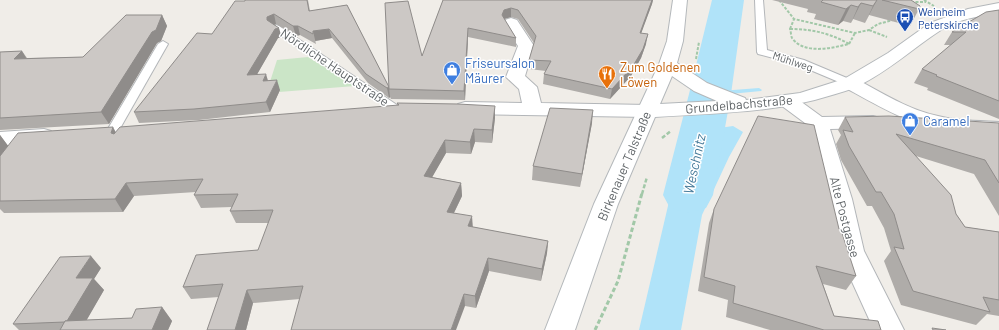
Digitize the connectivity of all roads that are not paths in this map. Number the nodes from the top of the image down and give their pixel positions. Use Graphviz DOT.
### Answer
graph roads {
  1 [pos="680,0"];
  2 [pos="759,0"];
  3 [pos="999,8"];
  4 [pos="511,23"];
  5 [pos="276,28"];
  6 [pos="163,44"];
  7 [pos="674,68"];
  8 [pos="850,82"];
  9 [pos="789,102"];
  10 [pos="754,105"];
  11 [pos="401,107"];
  12 [pos="448,108"];
  13 [pos="362,110"];
  14 [pos="533,110"];
  15 [pos="655,111"];
  16 [pos="902,111"];
  17 [pos="818,123"];
  18 [pos="999,128"];
  19 [pos="136,131"];
  20 [pos="104,133"];
  21 [pos="65,135"];
  22 [pos="7,146"];
  23 [pos="560,330"];
  24 [pos="889,330"];
  1 -- 7 [label="main road, Birkenauer Talstraße"];
  2 -- 8 [label="lane, Mühlweg"];
  3 -- 8 [label="main road, Grundelbachstraße"];
  4 -- 14 [label="main road"];
  5 -- 11 [label="lane, Nördliche Hauptstraße"];
  6 -- 20 [label="lane"];
  7 -- 10 [label="main road"];
  7 -- 15 [label="main road, Birkenauer Talstraße"];
  8 -- 9 [label="main road, Grundelbachstraße"];
  8 -- 16 [label="main road"];
  9 -- 10 [label="main road, Grundelbachstraße"];
  9 -- 17 [label="main road"];
  10 -- 15 [label="main road, Grundelbachstraße"];
  11 -- 13 [label="main road, Nördliche Hauptstraße"];
  12 -- 14 [label="main road"];
  14 -- 15 [label="main road"];
  15 -- 23 [label="main road, Birkenauer Talstraße"];
  16 -- 17 [label="main road"];
  16 -- 18 [label="main road"];
  17 -- 24 [label="main road, Alte Postgasse"];
  19 -- 20 [label="main road"];
  21 -- 22 [label="main road"];
}
